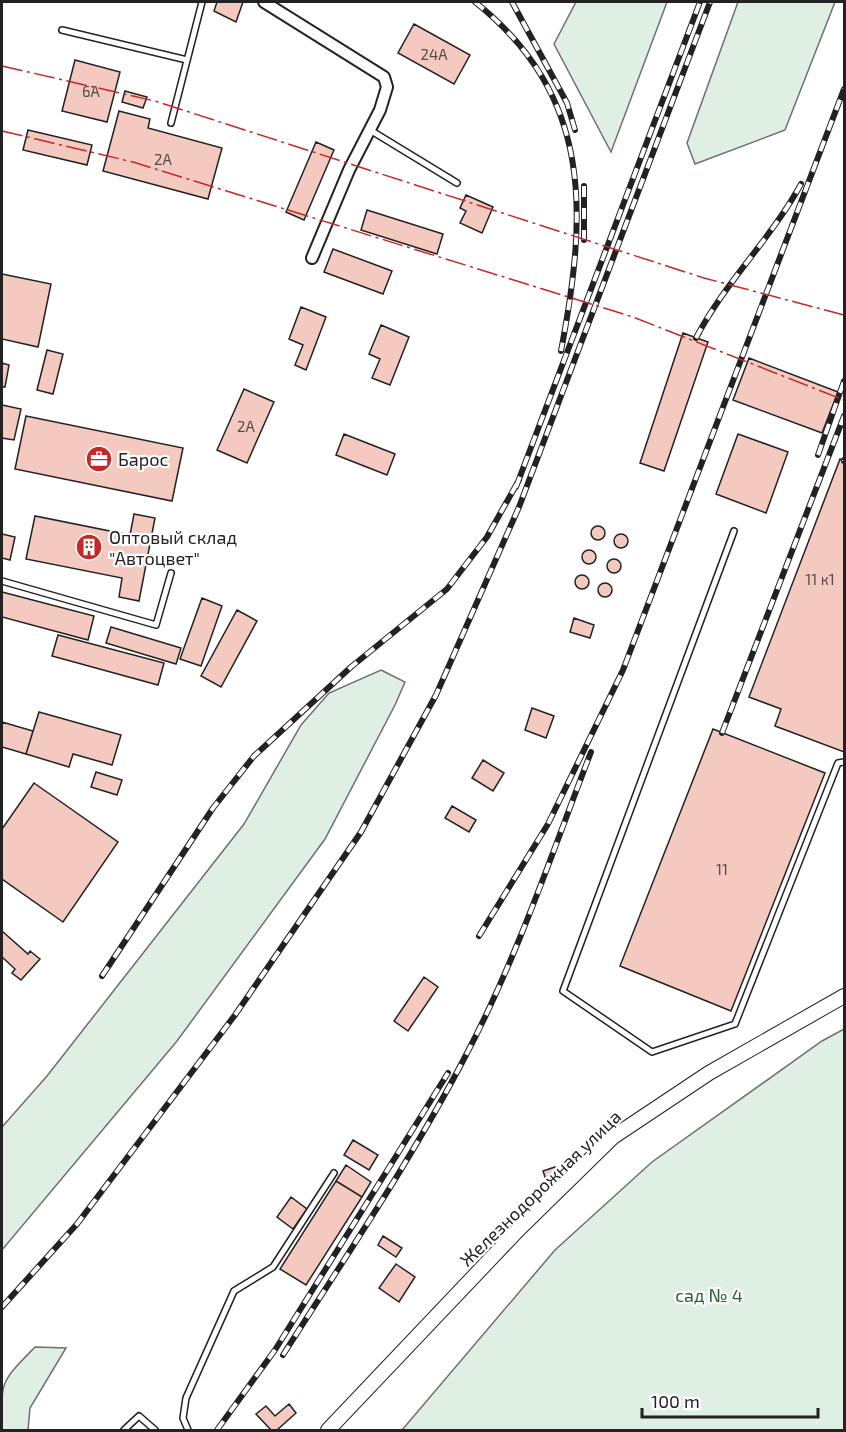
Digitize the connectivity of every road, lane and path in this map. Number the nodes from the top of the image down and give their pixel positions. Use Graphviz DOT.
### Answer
graph roads {
  1 [pos="202,2"];
  2 [pos="264,2"];
  3 [pos="62,30"];
  4 [pos="188,60"];
  5 [pos="171,123"];
  6 [pos="369,130"];
  7 [pos="457,183"];
  8 [pos="312,258"];
  9 [pos="734,531"];
  10 [pos="171,573"];
  11 [pos="2,581"];
  12 [pos="844,762"];
  13 [pos="844,996"];
  14 [pos="334,1173"];
  15 [pos="124,1431"];
  16 [pos="154,1431"];
  17 [pos="188,1431"];
  18 [pos="327,1431"];
  1 -- 4 [label="lane"];
  2 -- 6 [label="street"];
  3 -- 4 [label="lane"];
  4 -- 5 [label="lane"];
  6 -- 7 [label="lane"];
  6 -- 8 [label="street"];
  9 -- 12 [label="lane"];
  10 -- 11 [label="lane"];
  13 -- 18 [label="street, Железнодорожная улица"];
  14 -- 17 [label="lane"];
  15 -- 16 [label="lane"];
}
